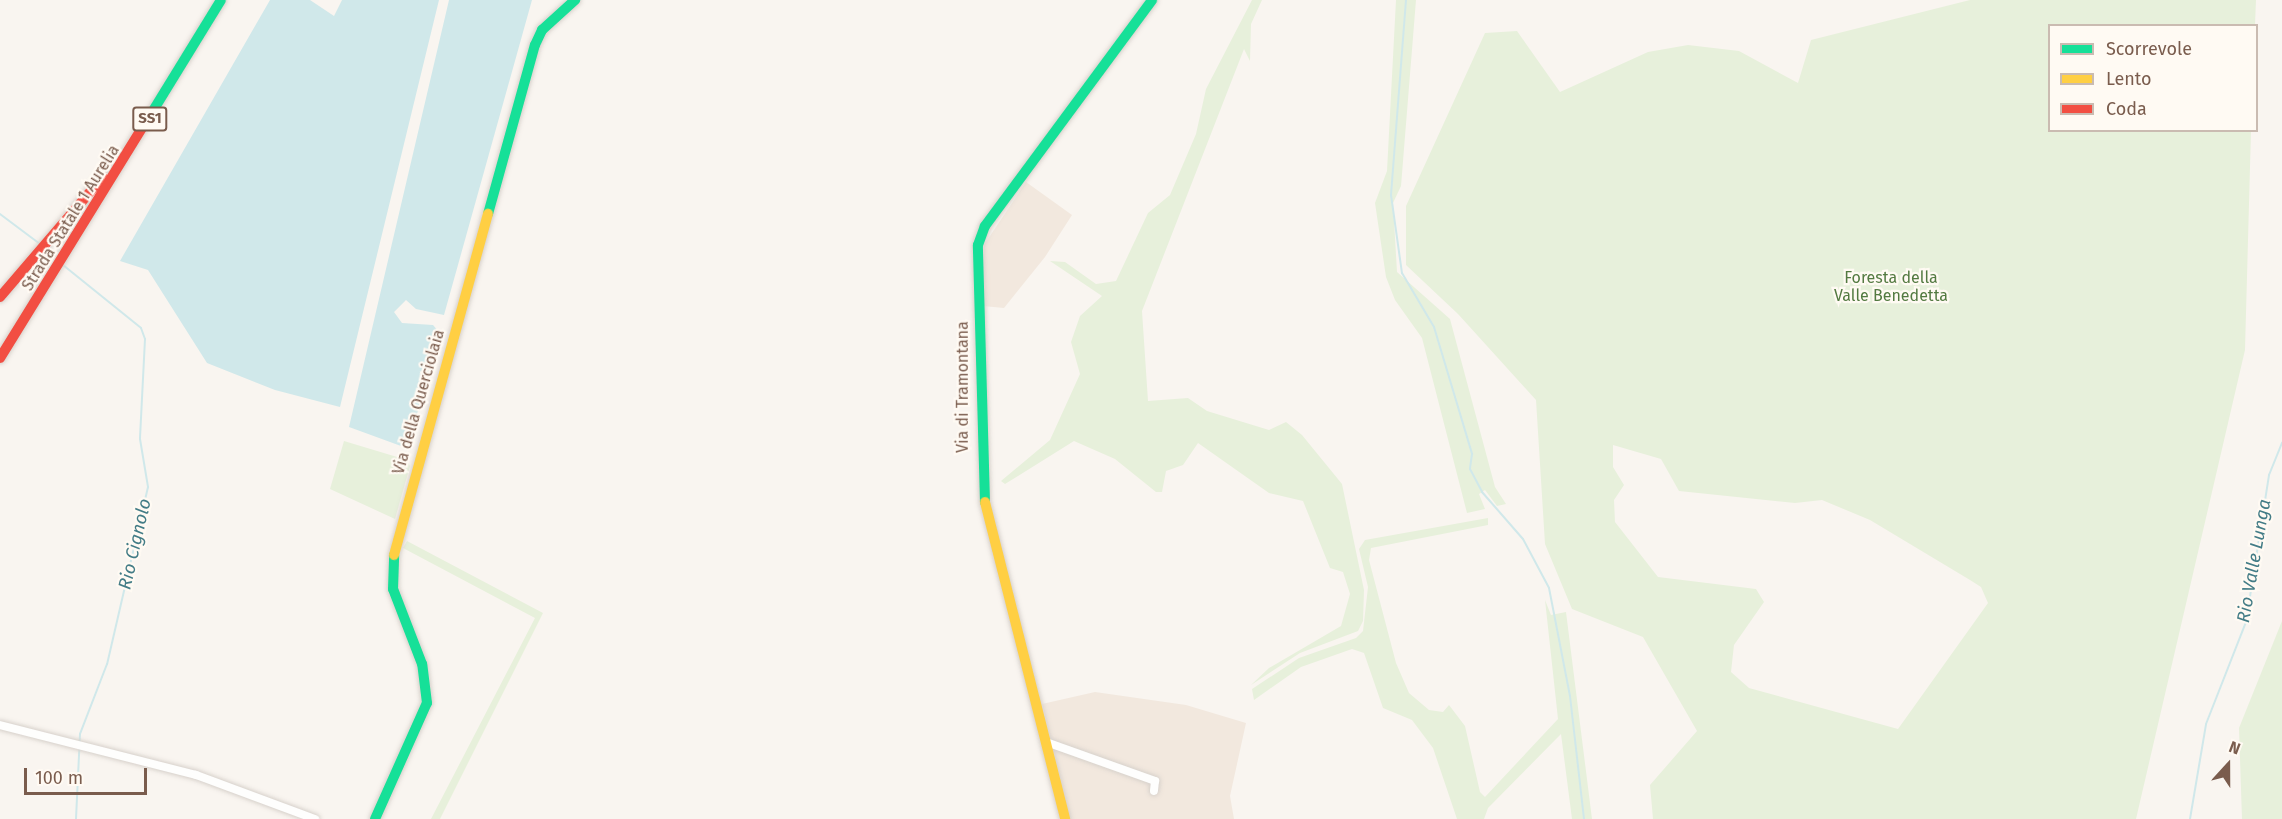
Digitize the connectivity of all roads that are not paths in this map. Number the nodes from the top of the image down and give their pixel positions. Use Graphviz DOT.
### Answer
graph roads {
  1 [pos="211,0"];
  2 [pos="221,0"];
  3 [pos="575,0"];
  4 [pos="1152,0"];
  5 [pos="69,232"];
  6 [pos="52,270"];
  7 [pos="0,297"];
  8 [pos="0,342"];
  9 [pos="0,358"];
  10 [pos="0,725"];
  11 [pos="1046,742"];
  12 [pos="1154,791"];
  13 [pos="315,819"];
  14 [pos="375,819"];
  15 [pos="1065,819"];
  1 -- 5 [label="main road, Strada Statale 1 Aurelia / SS1"];
  2 -- 5 [label="main road, Strada Statale 1 Aurelia / SS1"];
  3 -- 14 [label="main road, Via della Querciolaia"];
  4 -- 11 [label="main road, Via di Tramontana"];
  5 -- 6 [label="main road, Strada Statale 1 Aurelia / SS1"];
  5 -- 7 [label="main road"];
  6 -- 8 [label="main road, Strada Statale 1 Aurelia / SS1"];
  6 -- 9 [label="main road, Strada Statale 1 Aurelia / SS1"];
  10 -- 13 [label="street"];
  11 -- 12 [label="street"];
  11 -- 15 [label="main road, Via di Tramontana"];
}
